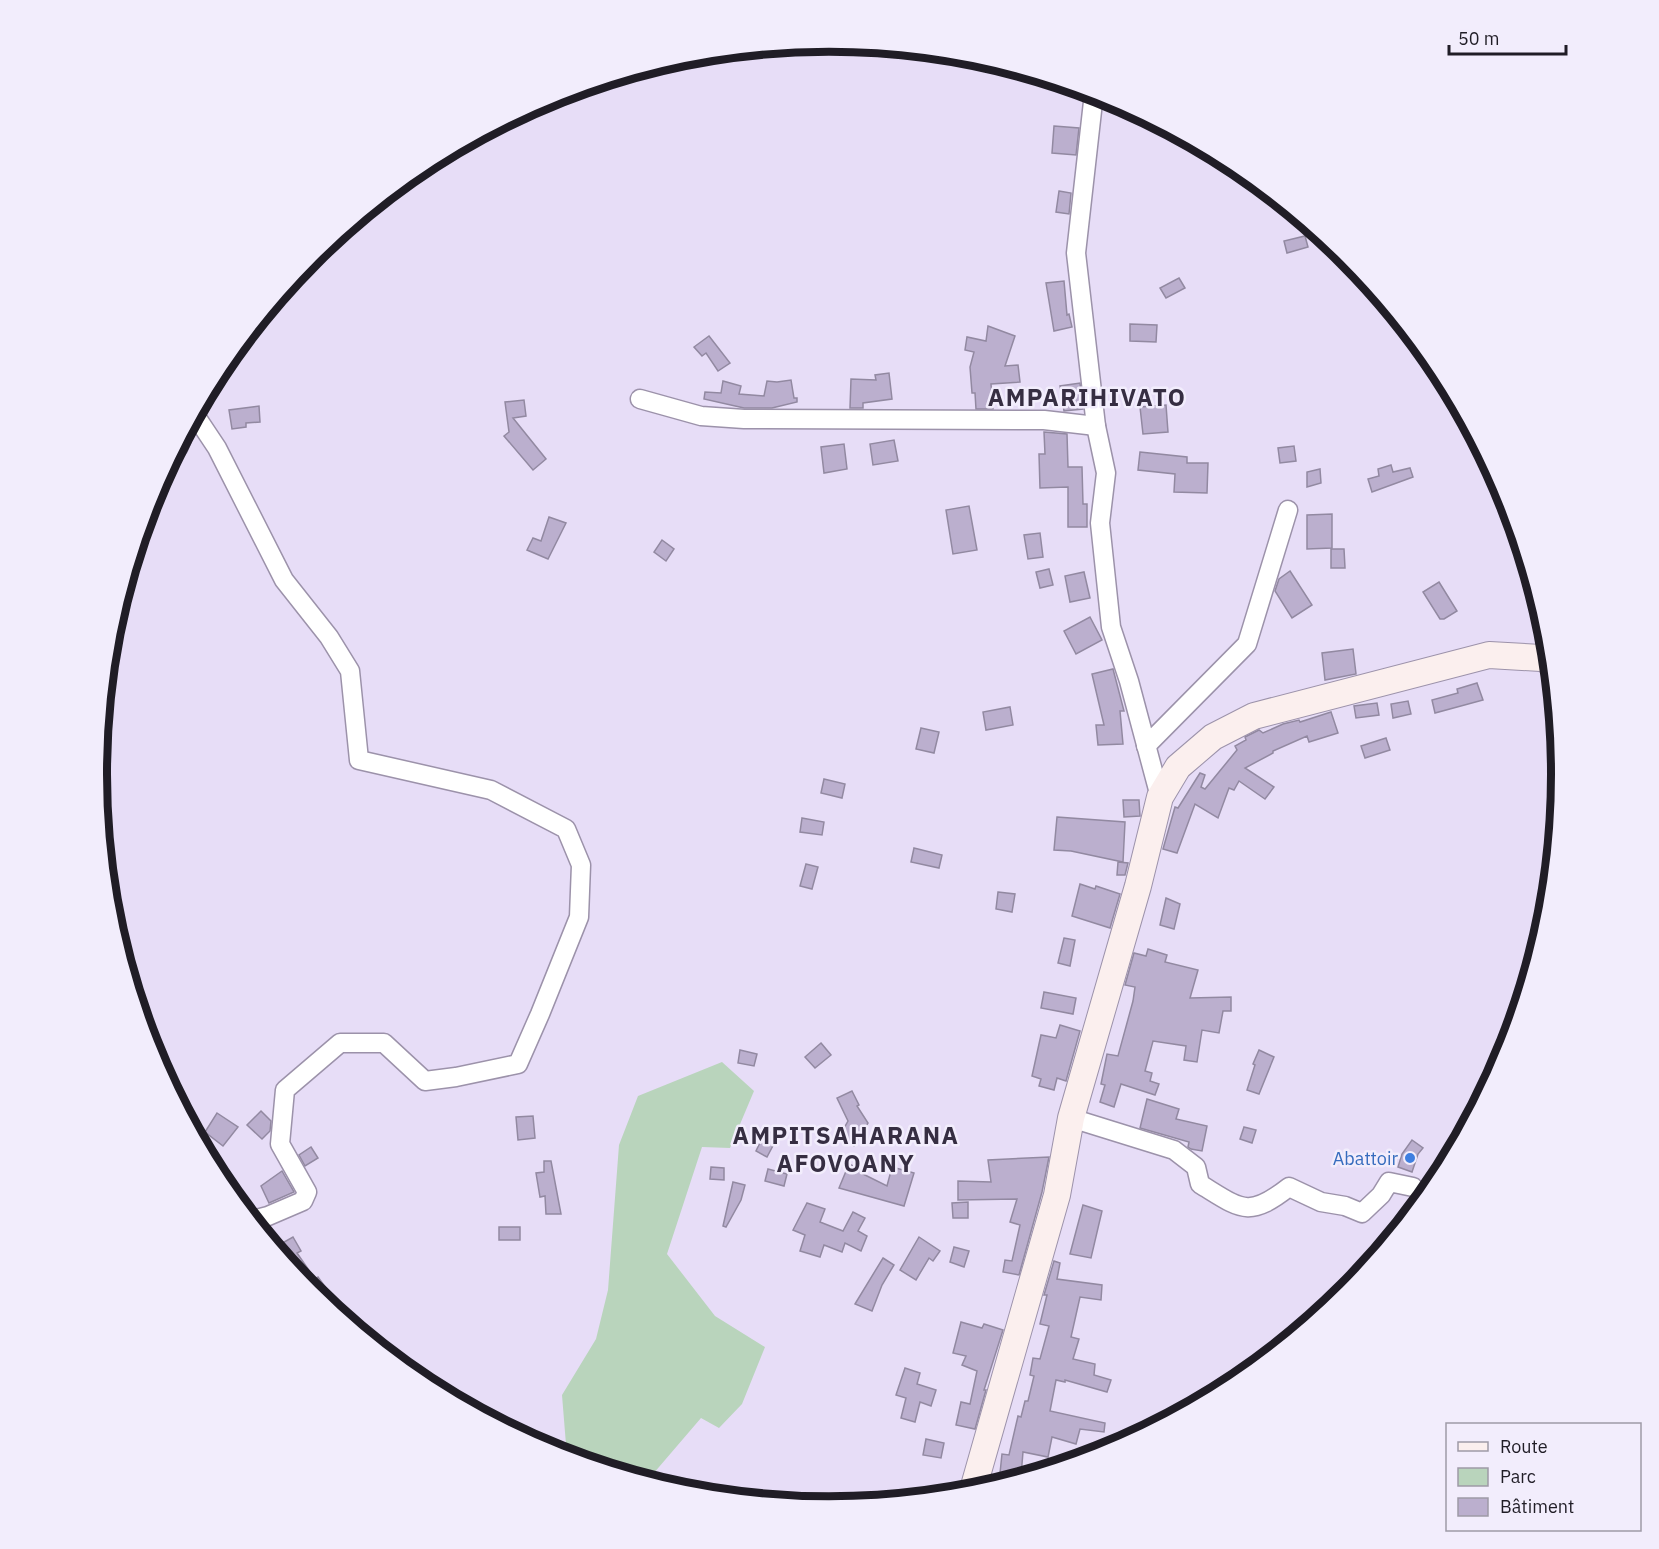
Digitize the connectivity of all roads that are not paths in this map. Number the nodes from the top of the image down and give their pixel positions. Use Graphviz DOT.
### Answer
graph roads {
  1 [pos="1093,102"];
  2 [pos="640,399"];
  3 [pos="199,422"];
  4 [pos="1096,426"];
  5 [pos="1288,510"];
  6 [pos="1542,658"];
  7 [pos="1146,746"];
  8 [pos="1160,797"];
  9 [pos="1071,1118"];
  10 [pos="1413,1187"];
  11 [pos="260,1218"];
  12 [pos="975,1482"];
  1 -- 4 [label="street"];
  2 -- 4 [label="street"];
  3 -- 11 [label="street"];
  4 -- 7 [label="street"];
  5 -- 7 [label="street"];
  6 -- 8 [label="main road"];
  7 -- 8 [label="street"];
  8 -- 9 [label="main road"];
  9 -- 10 [label="street"];
  9 -- 12 [label="main road"];
}
